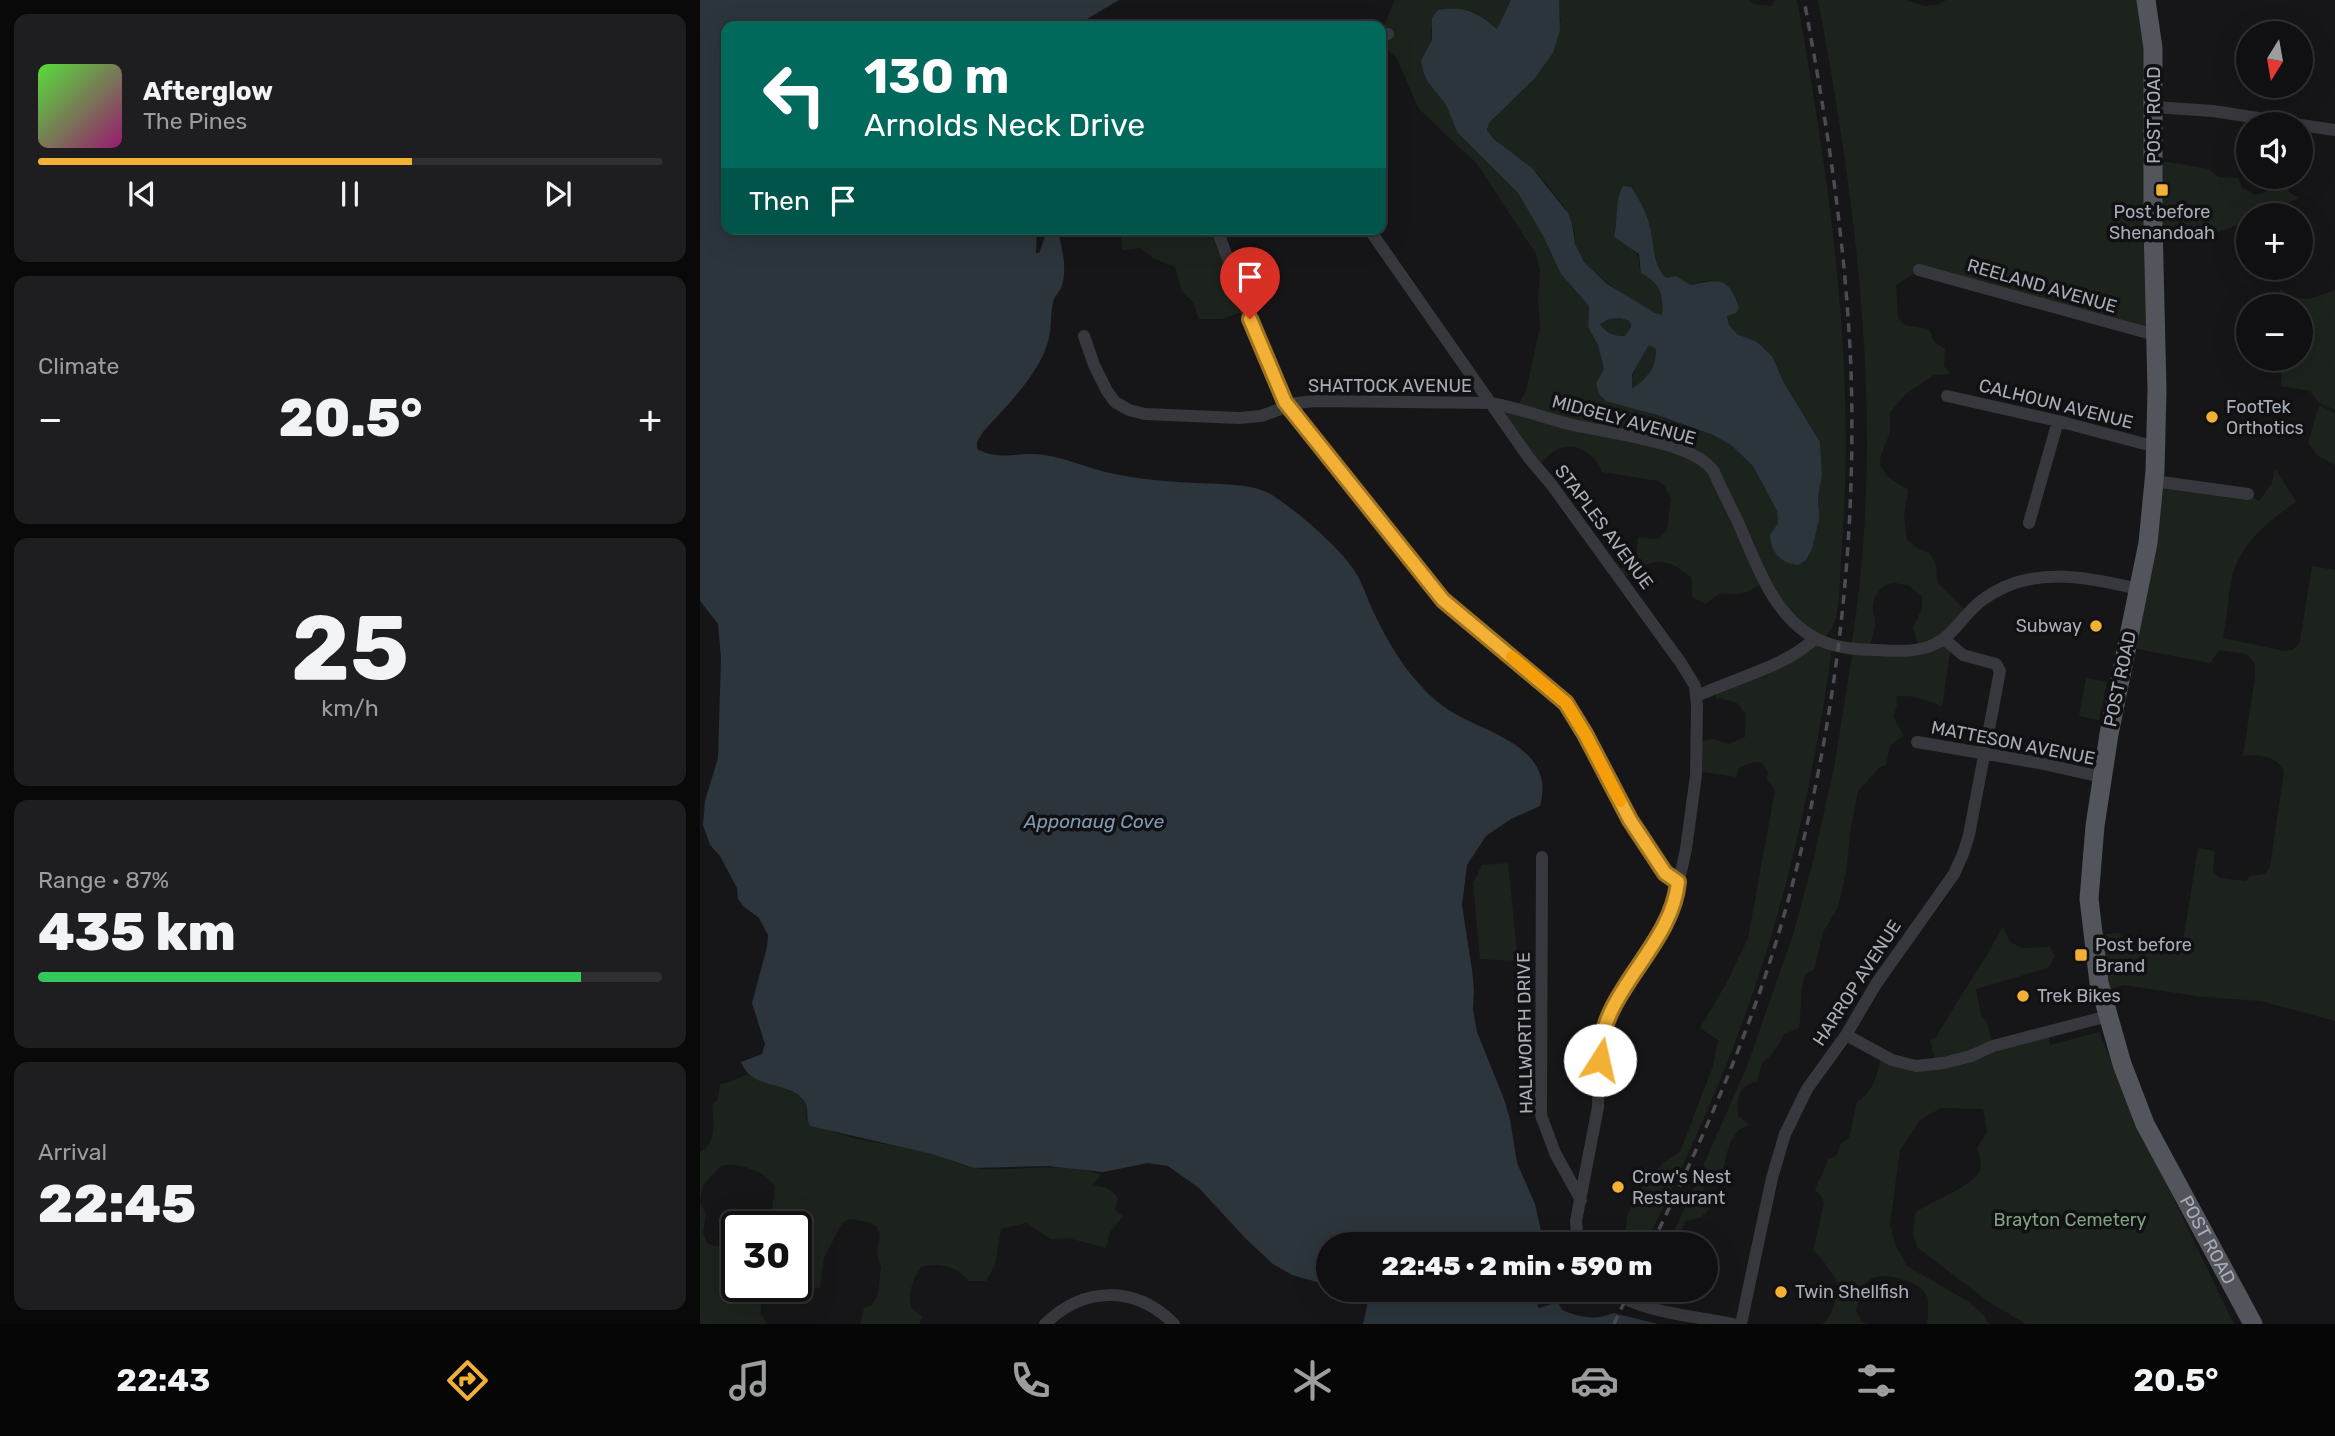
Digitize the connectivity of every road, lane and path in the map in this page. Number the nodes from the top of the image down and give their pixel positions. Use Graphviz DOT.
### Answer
graph roads {
  1 [pos="2146,0"];
  2 [pos="2154,107"];
  3 [pos="2236,115"];
  4 [pos="2313,127"];
  5 [pos="2335,130"];
  6 [pos="1219,235"];
  7 [pos="1373,235"];
  8 [pos="1919,270"];
  9 [pos="2155,335"];
  10 [pos="1084,336"];
  11 [pos="1947,396"];
  12 [pos="1491,403"];
  13 [pos="1289,407"];
  14 [pos="2058,421"];
  15 [pos="2156,447"];
  16 [pos="2154,481"];
  17 [pos="2248,494"];
  18 [pos="2029,523"];
  19 [pos="2139,589"];
  20 [pos="1815,638"];
  21 [pos="1944,639"];
  22 [pos="1697,696"];
  23 [pos="1917,743"];
  24 [pos="1986,753"];
  25 [pos="2102,778"];
  26 [pos="1542,857"];
  27 [pos="1678,882"];
  28 [pos="2108,1016"];
  29 [pos="1846,1035"];
  30 [pos="1581,1200"];
  31 [pos="1577,1232"];
  32 [pos="1634,1302"];
  33 [pos="1045,1324"];
  34 [pos="1174,1324"];
  35 [pos="1733,1324"];
  36 [pos="1741,1324"];
  37 [pos="2253,1324"];
  1 -- 2 [label="main road, POST ROAD"];
  2 -- 3 [label="street"];
  2 -- 9 [label="main road, POST ROAD"];
  4 -- 5 [label="street"];
  6 -- 13 [label="street"];
  7 -- 12 [label="street, STAPLES AVENUE"];
  8 -- 9 [label="street, REELAND AVENUE"];
  9 -- 15 [label="main road, POST ROAD"];
  10 -- 13 [label="street, SHATTOCK AVENUE"];
  11 -- 14 [label="street, CALHOUN AVENUE"];
  12 -- 13 [label="street, SHATTOCK AVENUE"];
  12 -- 20 [label="street, MIDGELY AVENUE"];
  12 -- 22 [label="street, STAPLES AVENUE"];
  13 -- 27 [label="street"];
  14 -- 15 [label="street, CALHOUN AVENUE"];
  14 -- 18 [label="street"];
  15 -- 16 [label="main road, POST ROAD"];
  16 -- 17 [label="street"];
  16 -- 19 [label="main road, POST ROAD"];
  19 -- 21 [label="street"];
  19 -- 25 [label="main road, POST ROAD"];
  20 -- 21 [label="street"];
  20 -- 22 [label="street"];
  21 -- 24 [label="street, HARROP AVENUE"];
  22 -- 27 [label="street, STAPLES AVENUE"];
  23 -- 24 [label="street, MATTESON AVENUE"];
  24 -- 25 [label="street, MATTESON AVENUE"];
  24 -- 29 [label="street, HARROP AVENUE"];
  25 -- 28 [label="main road, POST ROAD"];
  26 -- 30 [label="street, HALLWORTH DRIVE"];
  27 -- 30 [label="street, STAPLES AVENUE"];
  28 -- 29 [label="street"];
  28 -- 37 [label="main road, POST ROAD"];
  29 -- 36 [label="street, HARROP AVENUE"];
  30 -- 31 [label="street, STAPLES AVENUE"];
  32 -- 35 [label="street"];
  33 -- 34 [label="street"];
}
